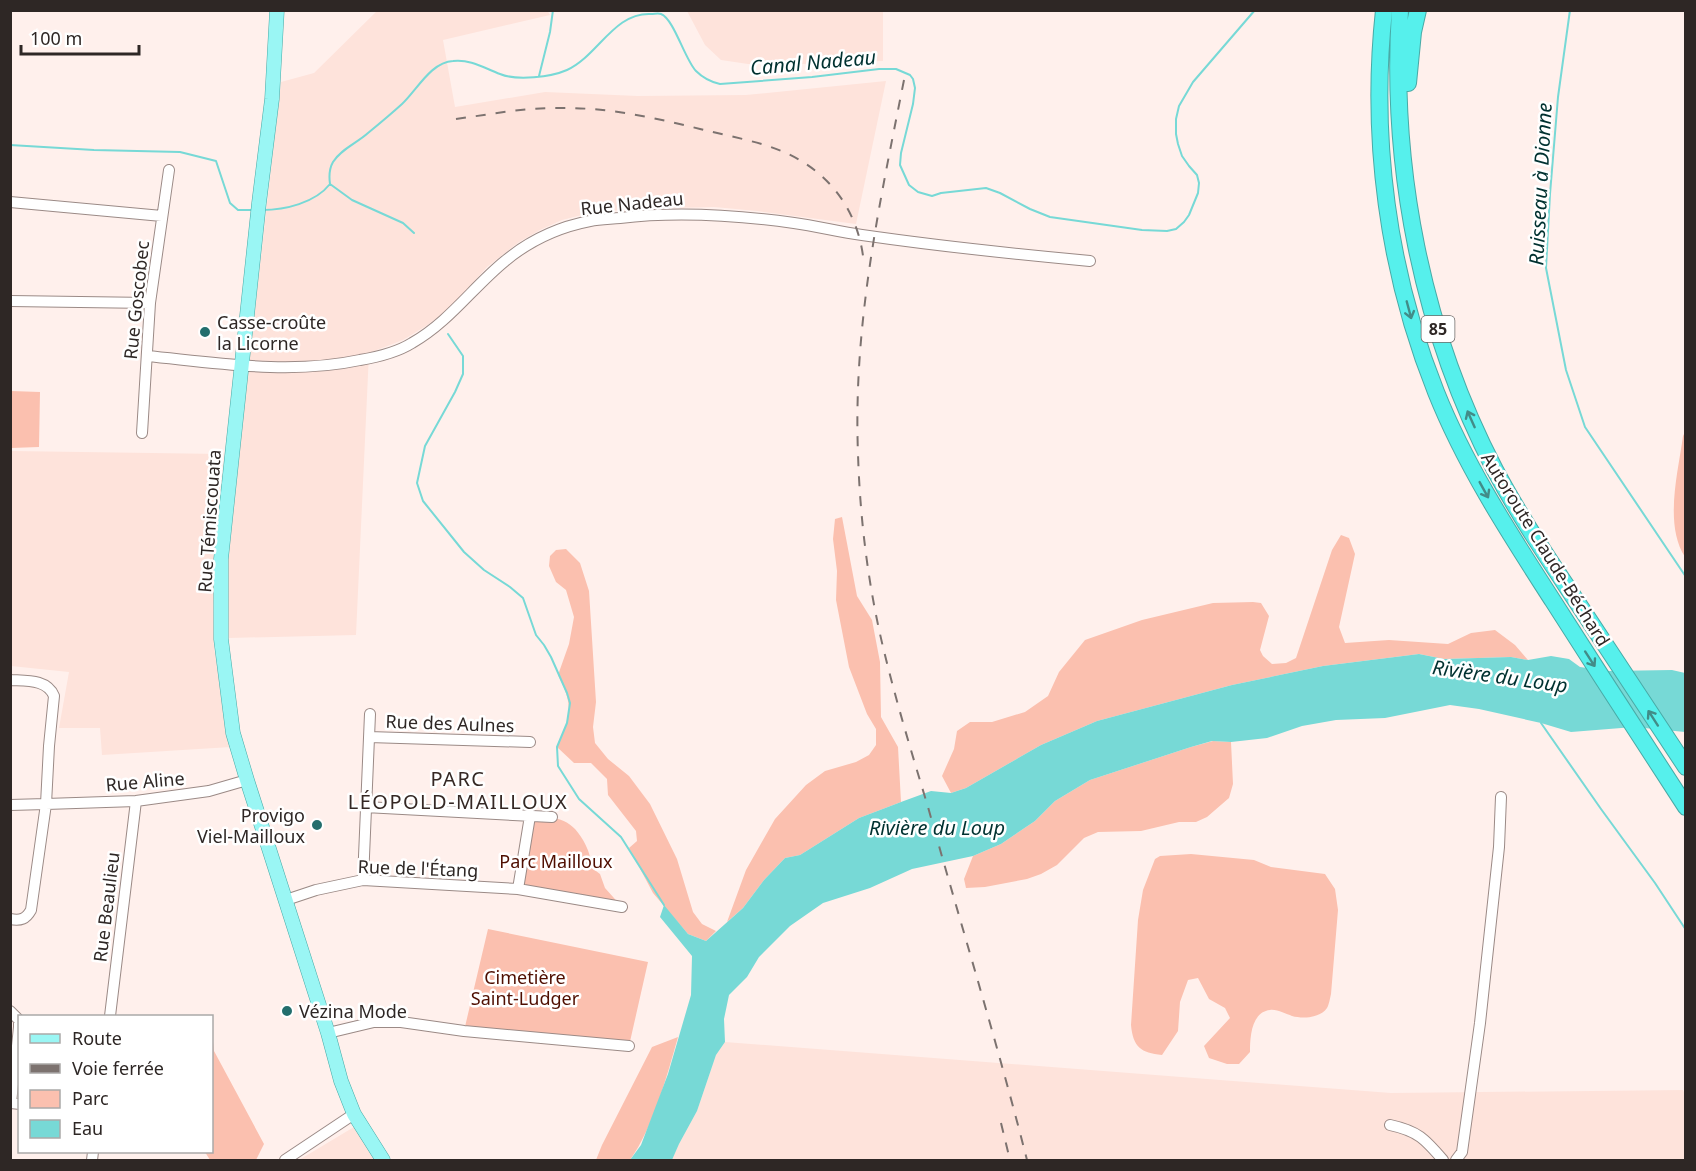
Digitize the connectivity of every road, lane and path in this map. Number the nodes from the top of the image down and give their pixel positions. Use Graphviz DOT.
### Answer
graph roads {
  1 [pos="277,10"];
  2 [pos="286,10"];
  3 [pos="1375,10"];
  4 [pos="1384,10"];
  5 [pos="1400,10"];
  6 [pos="1418,10"];
  7 [pos="274,74"];
  8 [pos="169,170"];
  9 [pos="10,202"];
  10 [pos="162,216"];
  11 [pos="1090,261"];
  12 [pos="1401,276"];
  13 [pos="10,301"];
  14 [pos="150,303"];
  15 [pos="147,356"];
  16 [pos="242,365"];
  17 [pos="1460,393"];
  18 [pos="142,433"];
  19 [pos="10,680"];
  20 [pos="370,714"];
  21 [pos="369,737"];
  22 [pos="530,742"];
  23 [pos="1686,767"];
  24 [pos="247,780"];
  25 [pos="1501,797"];
  26 [pos="136,801"];
  27 [pos="46,804"];
  28 [pos="10,805"];
  29 [pos="365,807"];
  30 [pos="1686,807"];
  31 [pos="530,816"];
  32 [pos="552,817"];
  33 [pos="363,880"];
  34 [pos="518,889"];
  35 [pos="286,900"];
  36 [pos="622,907"];
  37 [pos="10,919"];
  38 [pos="110,1015"];
  39 [pos="327,1033"];
  40 [pos="18,1035"];
  41 [pos="629,1046"];
  42 [pos="18,1104"];
  43 [pos="354,1114"];
  44 [pos="1390,1125"];
  45 [pos="285,1161"];
  46 [pos="383,1161"];
  47 [pos="1443,1161"];
  48 [pos="1456,1161"];
  1 -- 7 [label="main road, Rue Témiscouata"];
  2 -- 7 [label="main road, Rue Témiscouata"];
  3 -- 12 [label="highway"];
  4 -- 12 [label="highway, Autoroute Claude-Béchard / 85"];
  5 -- 17 [label="highway, Autoroute Claude-Béchard / 85"];
  6 -- 17 [label="highway"];
  7 -- 16 [label="main road, Rue Témiscouata"];
  8 -- 10 [label="street, Rue Goscobec"];
  9 -- 10 [label="street"];
  10 -- 14 [label="street, Rue Goscobec"];
  11 -- 16 [label="street, Rue Nadeau"];
  12 -- 30 [label="highway, Autoroute Claude-Béchard / 85, one-way"];
  13 -- 14 [label="street"];
  14 -- 15 [label="street, Rue Goscobec"];
  15 -- 16 [label="street, Rue Nadeau"];
  15 -- 18 [label="street, Rue Goscobec"];
  16 -- 24 [label="main road, Rue Témiscouata"];
  23 -- 17 [label="highway, Autoroute Claude-Béchard / 85, one-way"];
  19 -- 27 [label="street"];
  20 -- 21 [label="street"];
  21 -- 22 [label="street, Rue des Aulnes"];
  21 -- 29 [label="street"];
  24 -- 26 [label="street, Rue Aline"];
  24 -- 35 [label="main road, Rue Témiscouata"];
  25 -- 48 [label="street"];
  26 -- 27 [label="street, Rue Aline"];
  26 -- 38 [label="street, Rue Beaulieu"];
  27 -- 28 [label="street, Rue Aline"];
  27 -- 37 [label="street"];
  29 -- 31 [label="street"];
  29 -- 33 [label="street"];
  31 -- 32 [label="street"];
  31 -- 34 [label="street"];
  33 -- 34 [label="street, Rue de l'Étang"];
  33 -- 35 [label="street, Rue de l'Étang"];
  34 -- 36 [label="street, Rue de l'Étang"];
  35 -- 39 [label="main road, Rue Témiscouata"];
  39 -- 41 [label="street"];
  39 -- 43 [label="main road, Rue Témiscouata"];
  40 -- 42 [label="street"];
  43 -- 45 [label="street"];
  43 -- 46 [label="main road, Rue Témiscouata"];
  44 -- 47 [label="street"];
}
